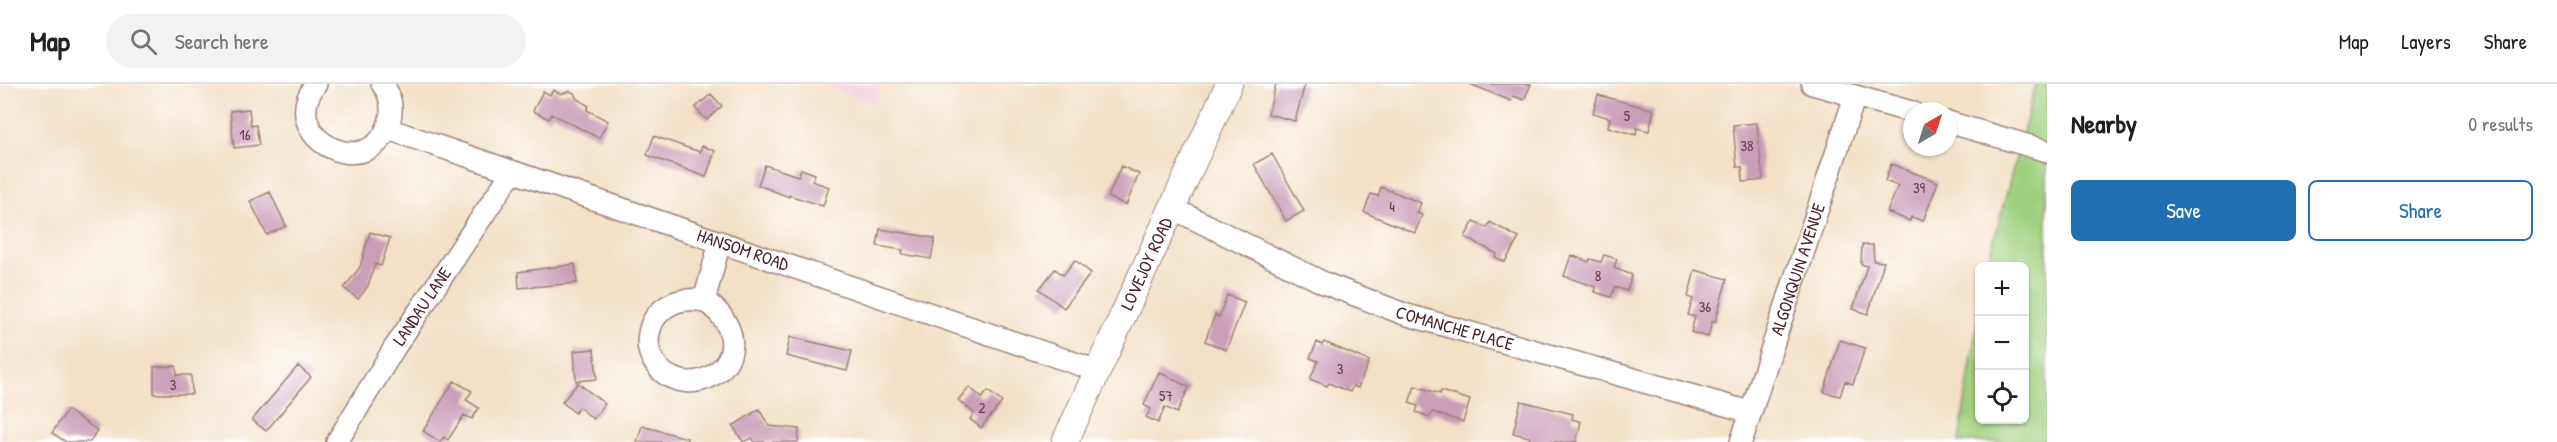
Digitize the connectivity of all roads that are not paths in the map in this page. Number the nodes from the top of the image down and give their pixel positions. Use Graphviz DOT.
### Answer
graph roads {
  1 [pos="316,84"];
  2 [pos="382,84"];
  3 [pos="1229,84"];
  4 [pos="1812,84"];
  5 [pos="1855,96"];
  6 [pos="1903,109"];
  7 [pos="1957,125"];
  8 [pos="388,129"];
  9 [pos="2047,151"];
  10 [pos="512,172"];
  11 [pos="1172,208"];
  12 [pos="720,242"];
  13 [pos="705,301"];
  14 [pos="1098,370"];
  15 [pos="1750,412"];
  16 [pos="337,442"];
  17 [pos="1065,442"];
  18 [pos="1741,442"];
  1 -- 8 [label="street"];
  2 -- 8 [label="street"];
  3 -- 11 [label="main road, LOVEJOY ROAD"];
  4 -- 5 [label="street"];
  5 -- 6 [label="street"];
  5 -- 15 [label="street, ALGONQUIN AVENUE"];
  7 -- 9 [label="street"];
  8 -- 10 [label="street, HANSOM ROAD"];
  10 -- 12 [label="street, HANSOM ROAD"];
  10 -- 16 [label="street, LANDAU LANE"];
  11 -- 14 [label="main road, LOVEJOY ROAD"];
  11 -- 15 [label="street, COMANCHE PLACE"];
  12 -- 13 [label="street"];
  12 -- 14 [label="street, HANSOM ROAD"];
  14 -- 17 [label="main road, LOVEJOY ROAD"];
  15 -- 18 [label="street, ALGONQUIN AVENUE"];
}
